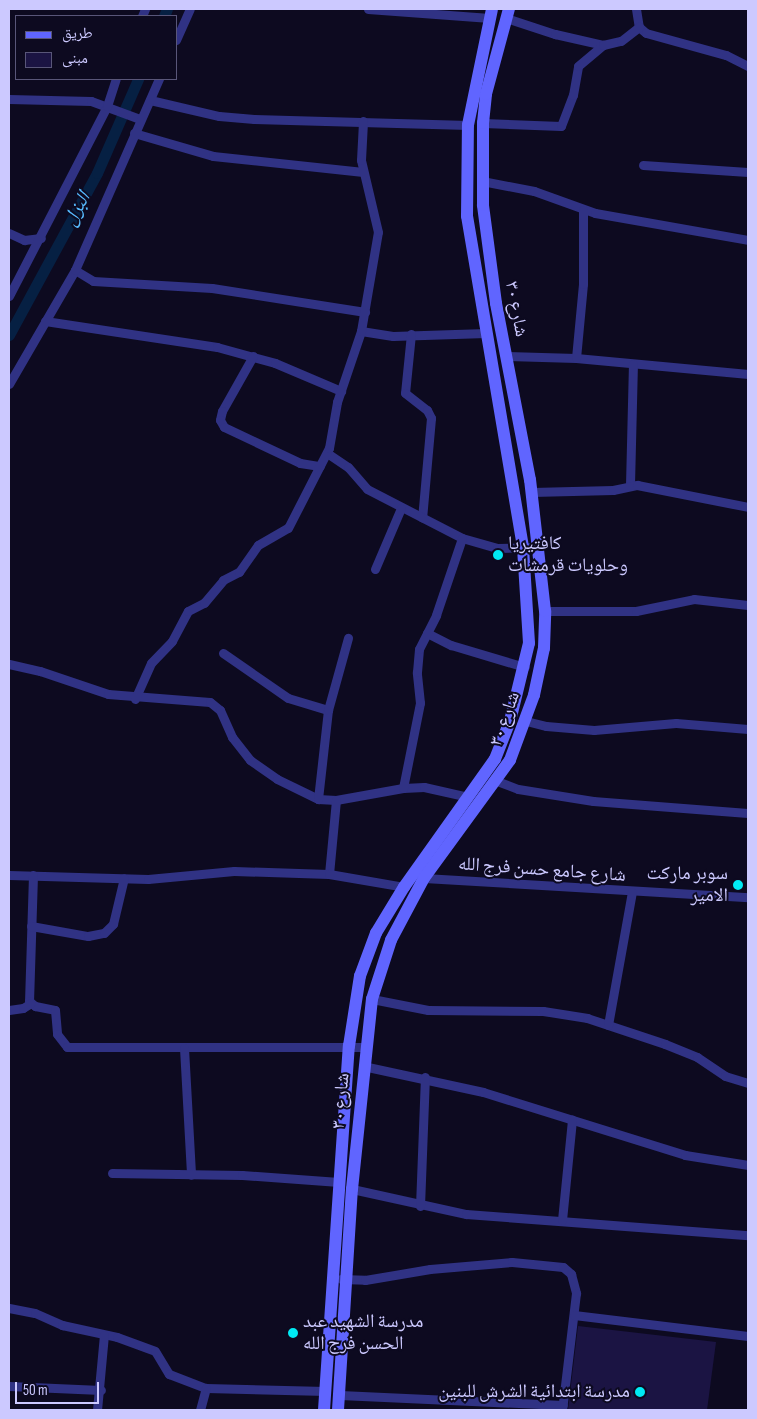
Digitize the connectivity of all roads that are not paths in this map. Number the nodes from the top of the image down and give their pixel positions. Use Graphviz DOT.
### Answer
graph roads {
  1 [pos="190,9"];
  2 [pos="368,9"];
  3 [pos="636,9"];
  4 [pos="491,13"];
  5 [pos="508,13"];
  6 [pos="639,27"];
  7 [pos="178,36"];
  8 [pos="603,45"];
  9 [pos="748,66"];
  10 [pos="116,80"];
  11 [pos="159,80"];
  12 [pos="9,99"];
  13 [pos="150,100"];
  14 [pos="107,106"];
  15 [pos="140,119"];
  16 [pos="363,121"];
  17 [pos="483,123"];
  18 [pos="468,125"];
  19 [pos="134,133"];
  20 [pos="643,165"];
  21 [pos="363,172"];
  22 [pos="748,172"];
  23 [pos="482,181"];
  24 [pos="583,210"];
  25 [pos="9,233"];
  26 [pos="41,238"];
  27 [pos="748,240"];
  28 [pos="486,250"];
  29 [pos="471,252"];
  30 [pos="75,270"];
  31 [pos="9,296"];
  32 [pos="365,312"];
  33 [pos="45,321"];
  34 [pos="361,331"];
  35 [pos="486,333"];
  36 [pos="411,334"];
  37 [pos="253,356"];
  38 [pos="506,356"];
  39 [pos="576,358"];
  40 [pos="633,364"];
  41 [pos="748,374"];
  42 [pos="9,384"];
  43 [pos="341,391"];
  44 [pos="327,453"];
  45 [pos="320,466"];
  46 [pos="630,485"];
  47 [pos="532,492"];
  48 [pos="748,507"];
  49 [pos="401,508"];
  50 [pos="422,518"];
  51 [pos="462,538"];
  52 [pos="523,547"];
  53 [pos="538,547"];
  54 [pos="376,569"];
  55 [pos="748,605"];
  56 [pos="545,611"];
  57 [pos="427,632"];
  58 [pos="348,638"];
  59 [pos="223,653"];
  60 [pos="9,664"];
  61 [pos="524,667"];
  62 [pos="135,699"];
  63 [pos="328,710"];
  64 [pos="526,721"];
  65 [pos="748,729"];
  66 [pos="497,781"];
  67 [pos="403,788"];
  68 [pos="468,797"];
  69 [pos="318,799"];
  70 [pos="336,800"];
  71 [pos="748,813"];
  72 [pos="9,874"];
  73 [pos="328,874"];
  74 [pos="33,875"];
  75 [pos="124,878"];
  76 [pos="424,878"];
  77 [pos="404,887"];
  78 [pos="632,892"];
  79 [pos="748,897"];
  80 [pos="31,926"];
  81 [pos="372,999"];
  82 [pos="31,1003"];
  83 [pos="9,1010"];
  84 [pos="608,1025"];
  85 [pos="349,1046"];
  86 [pos="366,1047"];
  87 [pos="184,1048"];
  88 [pos="363,1066"];
  89 [pos="425,1077"];
  90 [pos="748,1083"];
  91 [pos="572,1119"];
  92 [pos="748,1165"];
  93 [pos="112,1173"];
  94 [pos="191,1175"];
  95 [pos="339,1182"];
  96 [pos="352,1189"];
  97 [pos="420,1206"];
  98 [pos="562,1220"];
  99 [pos="748,1235"];
  100 [pos="333,1279"];
  101 [pos="348,1280"];
  102 [pos="9,1308"];
  103 [pos="574,1315"];
  104 [pos="104,1335"];
  105 [pos="748,1336"];
  106 [pos="9,1386"];
  107 [pos="206,1388"];
  108 [pos="100,1390"];
  109 [pos="326,1391"];
  110 [pos="340,1396"];
  111 [pos="562,1408"];
  112 [pos="97,1410"];
  113 [pos="200,1410"];
  114 [pos="324,1410"];
  115 [pos="338,1410"];
  1 -- 7 [label="street"];
  2 -- 4 [label="street"];
  3 -- 6 [label="street"];
  4 -- 18 [label="street, شارع ٣٠"];
  5 -- 8 [label="street"];
  5 -- 17 [label="street, شارع ٣٠"];
  6 -- 8 [label="street"];
  6 -- 9 [label="street"];
  8 -- 17 [label="street"];
  10 -- 14 [label="street"];
  11 -- 13 [label="street"];
  12 -- 14 [label="street"];
  13 -- 15 [label="street"];
  13 -- 16 [label="street"];
  14 -- 15 [label="street"];
  14 -- 26 [label="street"];
  15 -- 19 [label="street"];
  16 -- 18 [label="street"];
  16 -- 21 [label="street"];
  17 -- 23 [label="street, شارع ٣٠"];
  18 -- 29 [label="street, شارع ٣٠"];
  19 -- 21 [label="street"];
  19 -- 30 [label="street"];
  20 -- 22 [label="street"];
  21 -- 32 [label="street"];
  23 -- 24 [label="street"];
  23 -- 28 [label="street, شارع ٣٠"];
  24 -- 27 [label="street"];
  24 -- 39 [label="street"];
  25 -- 26 [label="street"];
  26 -- 31 [label="street"];
  28 -- 29 [label="street"];
  28 -- 38 [label="street, شارع ٣٠"];
  29 -- 35 [label="street, شارع ٣٠"];
  30 -- 32 [label="street"];
  30 -- 33 [label="street"];
  32 -- 34 [label="street"];
  33 -- 37 [label="street"];
  33 -- 42 [label="street"];
  34 -- 36 [label="street"];
  34 -- 43 [label="street"];
  35 -- 36 [label="street"];
  35 -- 52 [label="street, شارع ٣٠"];
  36 -- 50 [label="street"];
  37 -- 43 [label="street"];
  37 -- 45 [label="street"];
  38 -- 39 [label="street"];
  38 -- 47 [label="street, شارع ٣٠"];
  39 -- 40 [label="street"];
  40 -- 41 [label="street"];
  40 -- 46 [label="street"];
  43 -- 44 [label="street"];
  44 -- 45 [label="street"];
  44 -- 49 [label="street"];
  45 -- 62 [label="street"];
  46 -- 47 [label="street"];
  46 -- 48 [label="street"];
  47 -- 53 [label="street, شارع ٣٠"];
  49 -- 50 [label="street"];
  49 -- 54 [label="street"];
  50 -- 51 [label="street"];
  51 -- 52 [label="street"];
  51 -- 57 [label="street"];
  52 -- 53 [label="street"];
  52 -- 61 [label="street, شارع ٣٠"];
  53 -- 56 [label="street, شارع ٣٠"];
  55 -- 56 [label="street"];
  56 -- 64 [label="street, شارع ٣٠"];
  57 -- 61 [label="street"];
  57 -- 67 [label="street"];
  58 -- 63 [label="street"];
  59 -- 63 [label="street"];
  60 -- 62 [label="street"];
  61 -- 68 [label="street, شارع ٣٠"];
  62 -- 69 [label="street"];
  63 -- 69 [label="street"];
  64 -- 65 [label="street"];
  64 -- 66 [label="street, شارع ٣٠"];
  66 -- 71 [label="street"];
  66 -- 76 [label="street, شارع ٣٠"];
  67 -- 68 [label="street"];
  67 -- 70 [label="street"];
  68 -- 77 [label="street, شارع ٣٠"];
  69 -- 70 [label="street"];
  70 -- 73 [label="street"];
  72 -- 74 [label="street"];
  73 -- 75 [label="street"];
  73 -- 77 [label="street"];
  74 -- 75 [label="street"];
  74 -- 80 [label="street"];
  75 -- 80 [label="street"];
  76 -- 78 [label="street, شارع جامع حسن فرج الله"];
  76 -- 81 [label="street, شارع ٣٠"];
  77 -- 85 [label="street, شارع ٣٠"];
  78 -- 79 [label="street, شارع جامع حسن فرج الله"];
  78 -- 84 [label="street"];
  80 -- 82 [label="street"];
  81 -- 84 [label="street"];
  81 -- 86 [label="street, شارع ٣٠"];
  82 -- 83 [label="street"];
  82 -- 87 [label="street"];
  84 -- 90 [label="street"];
  85 -- 86 [label="street"];
  85 -- 87 [label="street"];
  85 -- 95 [label="street, شارع ٣٠"];
  86 -- 88 [label="street, شارع ٣٠"];
  87 -- 94 [label="street"];
  88 -- 89 [label="street"];
  88 -- 96 [label="street, شارع ٣٠"];
  89 -- 91 [label="street"];
  89 -- 97 [label="street"];
  91 -- 92 [label="street"];
  91 -- 98 [label="street"];
  93 -- 94 [label="street"];
  94 -- 95 [label="street"];
  95 -- 100 [label="street, شارع ٣٠"];
  96 -- 97 [label="street"];
  96 -- 101 [label="street, شارع ٣٠"];
  97 -- 98 [label="street"];
  98 -- 99 [label="street"];
  100 -- 101 [label="street"];
  100 -- 109 [label="street, شارع ٣٠"];
  101 -- 103 [label="street"];
  101 -- 110 [label="street, شارع ٣٠"];
  102 -- 104 [label="street"];
  103 -- 105 [label="street"];
  103 -- 111 [label="street"];
  104 -- 107 [label="street"];
  104 -- 108 [label="street"];
  106 -- 108 [label="street"];
  107 -- 109 [label="street"];
  107 -- 113 [label="street"];
  108 -- 112 [label="street"];
  109 -- 114 [label="street, شارع ٣٠"];
  110 -- 111 [label="street"];
  110 -- 115 [label="street, شارع ٣٠"];
}
